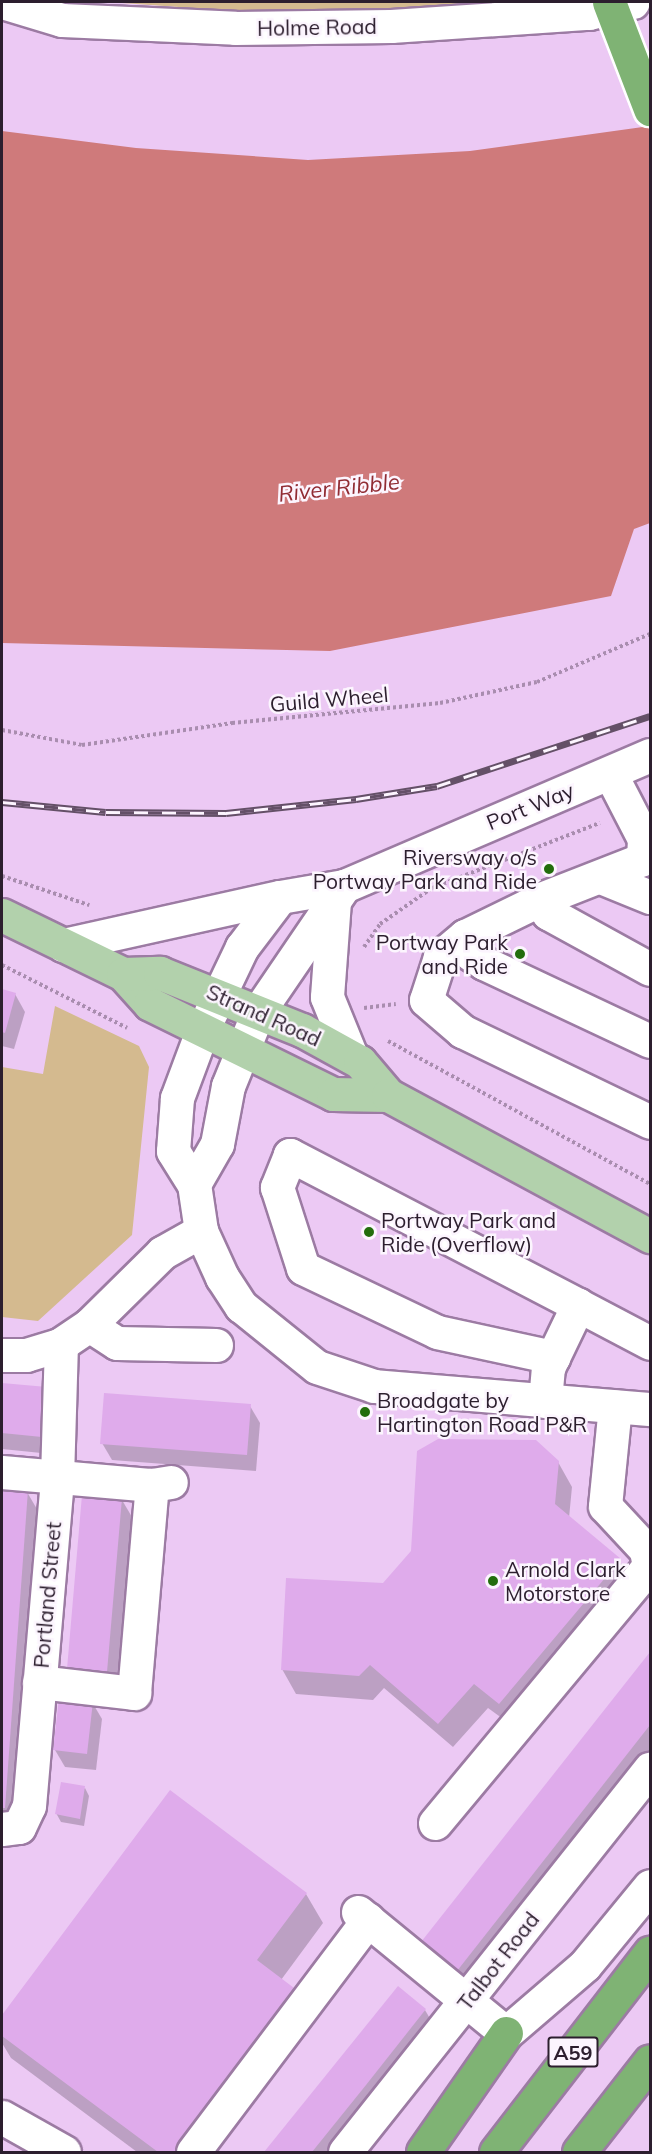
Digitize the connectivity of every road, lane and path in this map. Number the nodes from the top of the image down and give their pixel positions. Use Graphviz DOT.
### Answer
graph roads {
  1 [pos="2,2"];
  2 [pos="609,2"];
  3 [pos="633,2"];
  4 [pos="651,109"];
  5 [pos="651,634"];
  6 [pos="2,730"];
  7 [pos="648,763"];
  8 [pos="610,773"];
  9 [pos="630,812"];
  10 [pos="2,876"];
  11 [pos="603,878"];
  12 [pos="339,893"];
  13 [pos="280,897"];
  14 [pos="651,897"];
  15 [pos="541,899"];
  16 [pos="97,906"];
  17 [pos="2,915"];
  18 [pos="465,936"];
  19 [pos="63,945"];
  20 [pos="360,953"];
  21 [pos="2,965"];
  22 [pos="651,969"];
  23 [pos="123,974"];
  24 [pos="219,996"];
  25 [pos="426,1000"];
  26 [pos="353,1008"];
  27 [pos="258,1012"];
  28 [pos="131,1031"];
  29 [pos="202,1031"];
  30 [pos="383,1038"];
  31 [pos="651,1041"];
  32 [pos="239,1049"];
  33 [pos="351,1056"];
  34 [pos="388,1095"];
  35 [pos="651,1122"];
  36 [pos="651,1184"];
  37 [pos="194,1185"];
  38 [pos="201,1231"];
  39 [pos="651,1236"];
  40 [pos="578,1305"];
  41 [pos="89,1325"];
  42 [pos="651,1343"];
  43 [pos="61,1344"];
  44 [pos="216,1345"];
  45 [pos="2,1355"];
  46 [pos="553,1357"];
  47 [pos="545,1401"];
  48 [pos="615,1406"];
  49 [pos="651,1409"];
  50 [pos="2,1472"];
  51 [pos="57,1478"];
  52 [pos="39,1682"];
  53 [pos="651,1768"];
  54 [pos="435,1822"];
  55 [pos="2,1829"];
  56 [pos="651,1886"];
  57 [pos="651,1953"];
  58 [pos="465,2003"];
  59 [pos="506,2033"];
  60 [pos="651,2061"];
  61 [pos="2,2117"];
  62 [pos="64,2152"];
  63 [pos="193,2152"];
  64 [pos="345,2152"];
  65 [pos="423,2152"];
  66 [pos="496,2152"];
  67 [pos="579,2152"];
  1 -- 3 [label="street, Holme Road"];
  2 -- 4 [label="highway, bridge"];
  5 -- 6 [label="path, Guild Wheel"];
  7 -- 8 [label="street, Port Way"];
  8 -- 9 [label="street"];
  8 -- 12 [label="street, Port Way"];
  9 -- 11 [label="street"];
  9 -- 20 [label="path"];
  10 -- 16 [label="path"];
  11 -- 14 [label="street"];
  11 -- 15 [label="street"];
  12 -- 13 [label="street, Port Way"];
  12 -- 27 [label="street"];
  12 -- 33 [label="street"];
  13 -- 19 [label="street, Port Way"];
  13 -- 24 [label="street"];
  15 -- 18 [label="street"];
  15 -- 22 [label="street"];
  17 -- 19 [label="main road, Strand Road"];
  18 -- 25 [label="street"];
  18 -- 31 [label="street"];
  19 -- 23 [label="main road, Strand Road"];
  21 -- 28 [label="path"];
  23 -- 24 [label="main road, Strand Road"];
  23 -- 29 [label="main road, Strand Road"];
  24 -- 27 [label="main road, Strand Road"];
  24 -- 29 [label="street"];
  25 -- 26 [label="path"];
  25 -- 35 [label="street"];
  27 -- 32 [label="street"];
  27 -- 33 [label="main road, Strand Road"];
  29 -- 32 [label="main road, Strand Road"];
  29 -- 37 [label="street"];
  30 -- 36 [label="path"];
  32 -- 34 [label="main road, Strand Road"];
  32 -- 37 [label="street"];
  33 -- 34 [label="main road, Strand Road"];
  34 -- 39 [label="main road, Strand Road"];
  37 -- 38 [label="street"];
  38 -- 41 [label="street"];
  38 -- 47 [label="street"];
  40 -- 42 [label="street"];
  40 -- 46 [label="street"];
  40 -- 46 [label="street"];
  41 -- 43 [label="street"];
  41 -- 44 [label="street"];
  43 -- 45 [label="street"];
  43 -- 51 [label="street, Portland Street"];
  46 -- 47 [label="street"];
  47 -- 48 [label="street"];
  48 -- 49 [label="street"];
  48 -- 54 [label="street"];
  50 -- 51 [label="street"];
  51 -- 52 [label="street, Portland Street"];
  51 -- 52 [label="street"];
  52 -- 55 [label="street, Portland Street"];
  53 -- 58 [label="street, Talbot Road"];
  56 -- 59 [label="street"];
  57 -- 66 [label="highway, A59"];
  58 -- 59 [label="street"];
  58 -- 63 [label="street"];
  58 -- 64 [label="street, Talbot Road"];
  59 -- 65 [label="highway"];
  60 -- 67 [label="highway"];
  61 -- 62 [label="street"];
}
